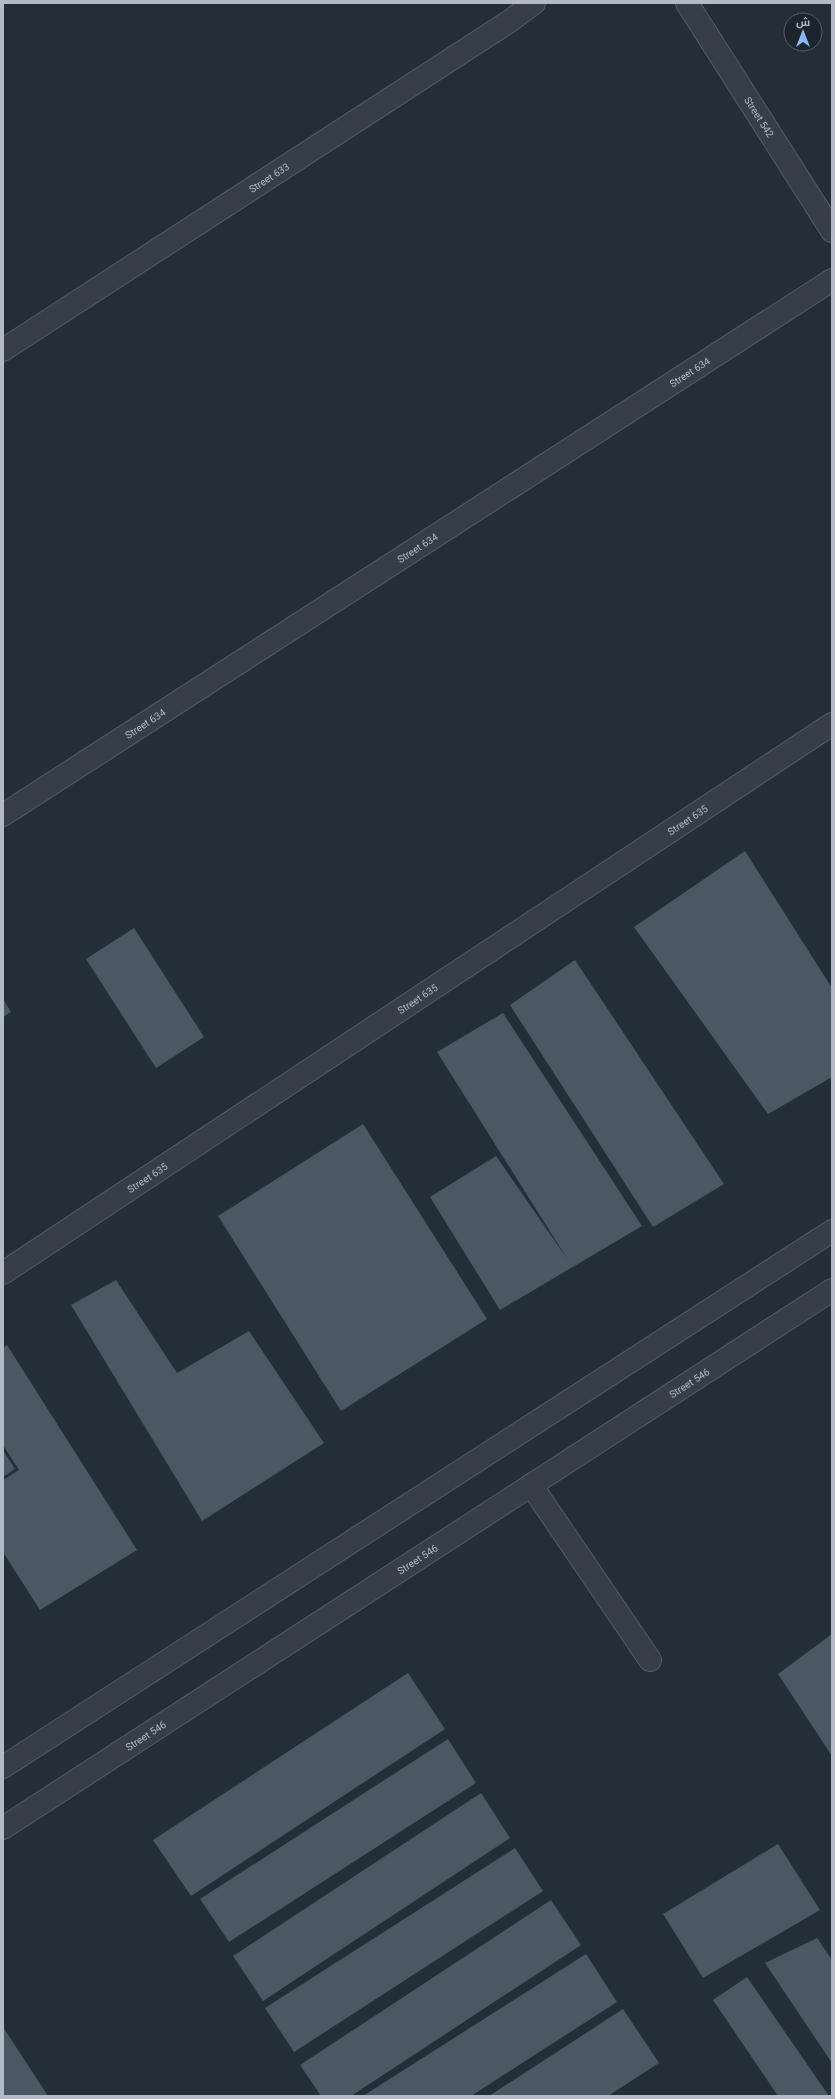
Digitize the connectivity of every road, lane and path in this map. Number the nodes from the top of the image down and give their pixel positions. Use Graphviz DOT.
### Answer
graph roads {
  1 [pos="534,3"];
  2 [pos="687,3"];
  3 [pos="832,231"];
  4 [pos="832,280"];
  5 [pos="3,350"];
  6 [pos="832,724"];
  7 [pos="3,815"];
  8 [pos="832,1231"];
  9 [pos="3,1273"];
  10 [pos="832,1290"];
  11 [pos="531,1485"];
  12 [pos="650,1660"];
  13 [pos="3,1767"];
  14 [pos="3,1828"];
  1 -- 5 [label="street, Street 633"];
  2 -- 3 [label="street, Street 542"];
  4 -- 7 [label="street, Street 634"];
  6 -- 9 [label="street, Street 635"];
  8 -- 13 [label="street"];
  10 -- 11 [label="street, Street 546"];
  11 -- 12 [label="street"];
  11 -- 14 [label="street, Street 546"];
}
